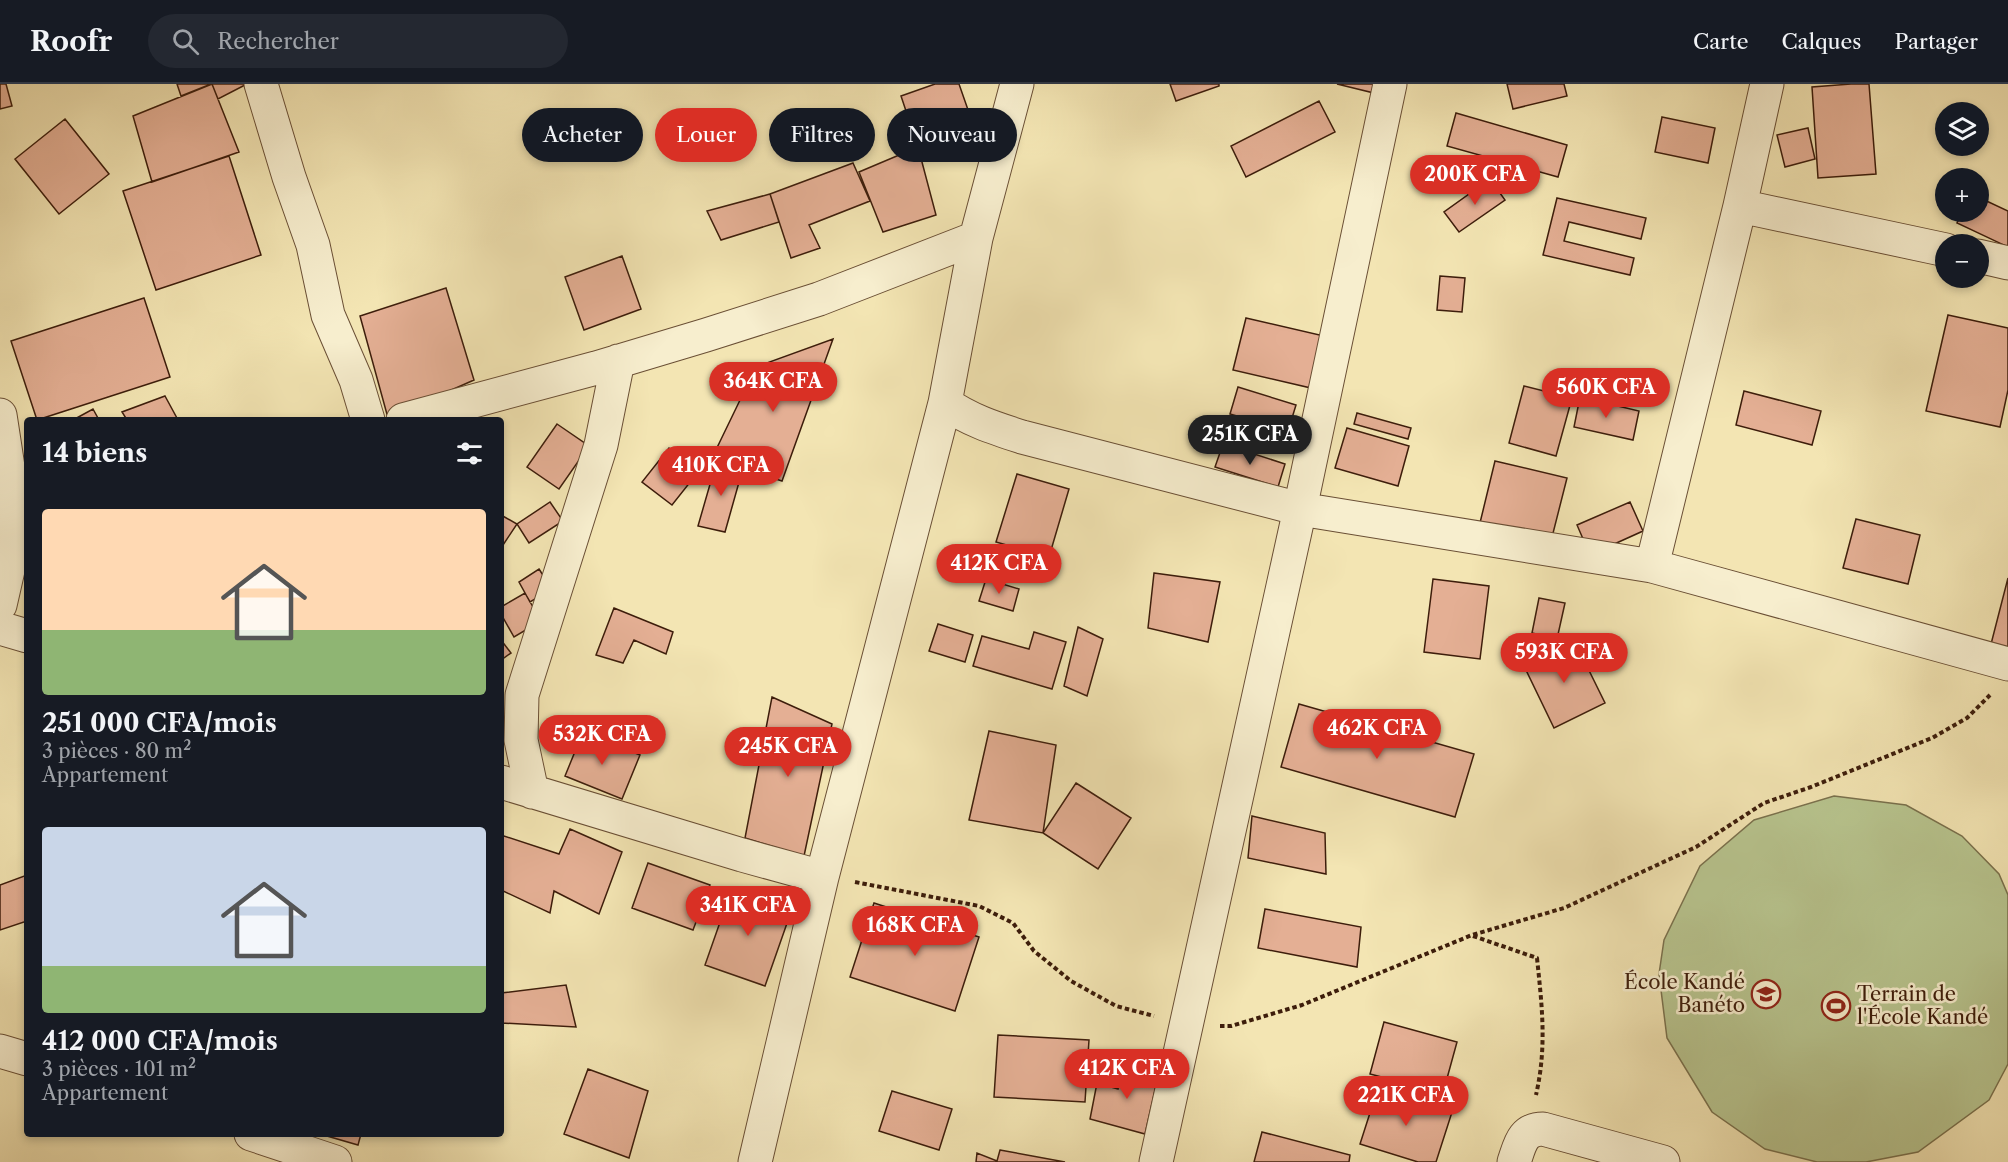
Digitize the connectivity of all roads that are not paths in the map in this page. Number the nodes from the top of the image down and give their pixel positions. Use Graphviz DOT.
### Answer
graph roads {
  1 [pos="261,84"];
  2 [pos="1017,84"];
  3 [pos="1390,84"];
  4 [pos="1767,84"];
  5 [pos="1740,206"];
  6 [pos="976,238"];
  7 [pos="1935,247"];
  8 [pos="1989,259"];
  9 [pos="2008,263"];
  10 [pos="618,361"];
  11 [pos="945,403"];
  12 [pos="0,415"];
  13 [pos="367,417"];
  14 [pos="414,417"];
  15 [pos="1300,508"];
  16 [pos="22,518"];
  17 [pos="1652,566"];
  18 [pos="0,605"];
  19 [pos="0,628"];
  20 [pos="24,635"];
  21 [pos="2008,664"];
  22 [pos="504,783"];
  23 [pos="532,792"];
  24 [pos="822,877"];
  25 [pos="0,1051"];
  26 [pos="24,1058"];
  27 [pos="260,1137"];
  28 [pos="335,1162"];
  29 [pos="755,1162"];
  30 [pos="1156,1162"];
  31 [pos="1514,1162"];
  32 [pos="1663,1162"];
  1 -- 13 [label="street"];
  2 -- 6 [label="street"];
  3 -- 15 [label="street"];
  4 -- 5 [label="street"];
  5 -- 7 [label="street"];
  5 -- 17 [label="street"];
  6 -- 10 [label="street"];
  6 -- 11 [label="street"];
  8 -- 9 [label="street"];
  10 -- 14 [label="street"];
  10 -- 23 [label="street"];
  11 -- 15 [label="street"];
  11 -- 24 [label="street"];
  12 -- 16 [label="street"];
  15 -- 17 [label="street"];
  15 -- 30 [label="street"];
  16 -- 18 [label="street"];
  17 -- 21 [label="street"];
  19 -- 20 [label="street"];
  22 -- 23 [label="street"];
  23 -- 24 [label="street"];
  24 -- 29 [label="street"];
  25 -- 26 [label="street"];
  27 -- 28 [label="street"];
  31 -- 32 [label="street"];
}
